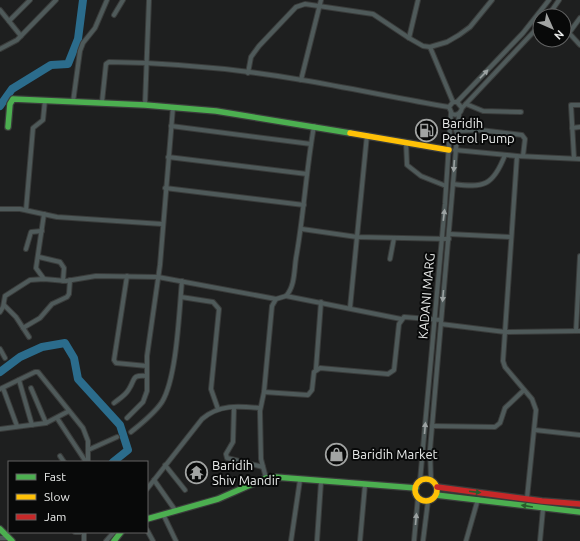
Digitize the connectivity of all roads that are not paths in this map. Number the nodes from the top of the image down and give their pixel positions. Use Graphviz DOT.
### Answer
graph roads {
  1 [pos="30,0"];
  2 [pos="56,0"];
  3 [pos="107,0"];
  4 [pos="123,0"];
  5 [pos="149,0"];
  6 [pos="321,0"];
  7 [pos="418,0"];
  8 [pos="492,0"];
  9 [pos="550,0"];
  10 [pos="319,5"];
  11 [pos="0,10"];
  12 [pos="114,15"];
  13 [pos="580,18"];
  14 [pos="9,21"];
  15 [pos="532,34"];
  16 [pos="21,36"];
  17 [pos="409,38"];
  18 [pos="580,45"];
  19 [pos="430,47"];
  20 [pos="0,49"];
  21 [pos="146,62"];
  22 [pos="248,73"];
  23 [pos="301,80"];
  24 [pos="44,100"];
  25 [pos="73,102"];
  26 [pos="102,102"];
  27 [pos="455,102"];
  28 [pos="466,104"];
  29 [pos="145,105"];
  30 [pos="580,105"];
  31 [pos="173,107"];
  32 [pos="449,107"];
  33 [pos="462,108"];
  34 [pos="521,112"];
  35 [pos="451,113"];
  36 [pos="458,114"];
  37 [pos="171,126"];
  38 [pos="314,126"];
  39 [pos="580,126"];
  40 [pos="8,127"];
  41 [pos="572,128"];
  42 [pos="456,132"];
  43 [pos="367,135"];
  44 [pos="406,142"];
  45 [pos="311,144"];
  46 [pos="452,150"];
  47 [pos="505,155"];
  48 [pos="517,156"];
  49 [pos="522,156"];
  50 [pos="168,157"];
  51 [pos="574,158"];
  52 [pos="580,158"];
  53 [pos="307,174"];
  54 [pos="453,184"];
  55 [pos="446,186"];
  56 [pos="165,188"];
  57 [pos="304,205"];
  58 [pos="0,209"];
  59 [pos="26,210"];
  60 [pos="44,214"];
  61 [pos="162,224"];
  62 [pos="302,229"];
  63 [pos="42,231"];
  64 [pos="449,236"];
  65 [pos="357,237"];
  66 [pos="511,237"];
  67 [pos="394,238"];
  68 [pos="441,239"];
  69 [pos="26,249"];
  70 [pos="580,256"];
  71 [pos="39,257"];
  72 [pos="390,259"];
  73 [pos="126,276"];
  74 [pos="158,277"];
  75 [pos="44,279"];
  76 [pos="70,280"];
  77 [pos="63,281"];
  78 [pos="182,281"];
  79 [pos="286,296"];
  80 [pos="181,297"];
  81 [pos="276,298"];
  82 [pos="321,302"];
  83 [pos="3,304"];
  84 [pos="350,308"];
  85 [pos="0,312"];
  86 [pos="401,319"];
  87 [pos="434,320"];
  88 [pos="441,322"];
  89 [pos="23,328"];
  90 [pos="578,331"];
  91 [pos="505,332"];
  92 [pos="29,337"];
  93 [pos="0,349"];
  94 [pos="5,358"];
  95 [pos="147,366"];
  96 [pos="316,369"];
  97 [pos="147,376"];
  98 [pos="19,380"];
  99 [pos="2,388"];
  100 [pos="31,388"];
  101 [pos="524,390"];
  102 [pos="264,392"];
  103 [pos="114,403"];
  104 [pos="234,407"];
  105 [pos="260,408"];
  106 [pos="218,409"];
  107 [pos="70,411"];
  108 [pos="57,418"];
  109 [pos="127,418"];
  110 [pos="46,423"];
  111 [pos="32,425"];
  112 [pos="17,426"];
  113 [pos="432,426"];
  114 [pos="0,429"];
  115 [pos="534,430"];
  116 [pos="131,432"];
  117 [pos="580,435"];
  118 [pos="117,437"];
  119 [pos="88,450"];
  120 [pos="60,456"];
  121 [pos="63,461"];
  122 [pos="86,461"];
  123 [pos="87,461"];
  124 [pos="165,466"];
  125 [pos="263,467"];
  126 [pos="266,478"];
  127 [pos="154,480"];
  128 [pos="300,480"];
  129 [pos="430,480"];
  130 [pos="420,481"];
  131 [pos="321,482"];
  132 [pos="365,485"];
  133 [pos="437,487"];
  134 [pos="148,488"];
  135 [pos="416,488"];
  136 [pos="185,490"];
  137 [pos="436,495"];
  138 [pos="418,497"];
  139 [pos="478,498"];
  140 [pos="527,498"];
  141 [pos="428,501"];
  142 [pos="580,504"];
  143 [pos="544,509"];
  144 [pos="175,510"];
  145 [pos="580,512"];
  146 [pos="162,514"];
  147 [pos="148,519"];
  148 [pos="0,529"];
  149 [pos="148,532"];
  150 [pos="118,533"];
  151 [pos="5,539"];
  152 [pos="106,541"];
  153 [pos="114,541"];
  154 [pos="153,541"];
  155 [pos="176,541"];
  156 [pos="291,541"];
  157 [pos="317,541"];
  158 [pos="360,541"];
  159 [pos="414,541"];
  160 [pos="423,541"];
  161 [pos="466,541"];
  162 [pos="540,541"];
  1 -- 14 [label="street"];
  2 -- 16 [label="street"];
  3 -- 25 [label="street"];
  4 -- 12 [label="street"];
  5 -- 21 [label="street"];
  6 -- 10 [label="street"];
  7 -- 17 [label="street"];
  8 -- 19 [label="street"];
  27 -- 9 [label="street, one-way"];
  10 -- 17 [label="street"];
  10 -- 22 [label="street"];
  10 -- 23 [label="street"];
  11 -- 14 [label="street"];
  13 -- 18 [label="street"];
  14 -- 16 [label="street"];
  15 -- 28 [label="street"];
  16 -- 20 [label="street"];
  17 -- 19 [label="street"];
  19 -- 27 [label="street"];
  21 -- 22 [label="street"];
  21 -- 26 [label="street"];
  21 -- 29 [label="street"];
  22 -- 23 [label="street"];
  23 -- 32 [label="street"];
  24 -- 25 [label="street"];
  24 -- 40 [label="street"];
  24 -- 59 [label="street"];
  25 -- 26 [label="street"];
  26 -- 29 [label="street"];
  27 -- 32 [label="street"];
  27 -- 33 [label="street"];
  28 -- 33 [label="street"];
  28 -- 34 [label="street"];
  29 -- 31 [label="street"];
  30 -- 41 [label="street"];
  31 -- 37 [label="street"];
  31 -- 38 [label="street"];
  32 -- 35 [label="street"];
  33 -- 36 [label="street"];
  35 -- 36 [label="street"];
  35 -- 46 [label="street, KADANI MARG"];
  36 -- 42 [label="street, KADANI MARG"];
  37 -- 45 [label="street"];
  37 -- 50 [label="street"];
  38 -- 43 [label="street"];
  38 -- 45 [label="street"];
  39 -- 41 [label="street"];
  41 -- 51 [label="street"];
  42 -- 46 [label="street, KADANI MARG"];
  42 -- 49 [label="street"];
  43 -- 44 [label="street"];
  43 -- 65 [label="street"];
  44 -- 46 [label="street"];
  44 -- 55 [label="street"];
  45 -- 53 [label="street"];
  46 -- 47 [label="street"];
  46 -- 54 [label="street, KADANI MARG, one-way"];
  46 -- 55 [label="street, KADANI MARG"];
  47 -- 48 [label="street"];
  47 -- 54 [label="street"];
  48 -- 49 [label="street"];
  48 -- 66 [label="street"];
  49 -- 51 [label="street"];
  50 -- 53 [label="street"];
  50 -- 56 [label="street"];
  51 -- 52 [label="street"];
  53 -- 57 [label="street"];
  54 -- 64 [label="street, KADANI MARG"];
  68 -- 55 [label="street, KADANI MARG, one-way"];
  56 -- 57 [label="street"];
  56 -- 61 [label="street"];
  57 -- 62 [label="street"];
  58 -- 59 [label="street"];
  59 -- 60 [label="street"];
  60 -- 61 [label="street"];
  60 -- 63 [label="street"];
  61 -- 74 [label="street"];
  62 -- 65 [label="street"];
  62 -- 79 [label="street"];
  63 -- 69 [label="street"];
  63 -- 71 [label="street"];
  64 -- 66 [label="street"];
  64 -- 68 [label="street"];
  64 -- 88 [label="street, KADANI MARG, one-way"];
  65 -- 67 [label="street"];
  65 -- 84 [label="street"];
  66 -- 91 [label="street"];
  67 -- 68 [label="street"];
  67 -- 72 [label="street"];
  68 -- 87 [label="street, KADANI MARG"];
  70 -- 90 [label="street"];
  71 -- 75 [label="street"];
  71 -- 77 [label="street"];
  73 -- 74 [label="street"];
  73 -- 76 [label="street"];
  73 -- 95 [label="street"];
  74 -- 78 [label="street"];
  74 -- 95 [label="street"];
  75 -- 77 [label="street"];
  75 -- 83 [label="street"];
  76 -- 77 [label="street"];
  76 -- 89 [label="street"];
  78 -- 80 [label="street"];
  78 -- 81 [label="street"];
  79 -- 81 [label="street"];
  79 -- 82 [label="street"];
  80 -- 106 [label="street"];
  80 -- 116 [label="street"];
  81 -- 102 [label="street"];
  82 -- 84 [label="street"];
  82 -- 96 [label="street"];
  83 -- 85 [label="street"];
  83 -- 89 [label="street"];
  84 -- 86 [label="street"];
  86 -- 87 [label="street"];
  86 -- 96 [label="street"];
  87 -- 88 [label="street"];
  130 -- 87 [label="street, KADANI MARG, one-way"];
  88 -- 91 [label="street"];
  88 -- 113 [label="street, KADANI MARG"];
  89 -- 92 [label="street"];
  90 -- 91 [label="street"];
  91 -- 101 [label="street"];
  93 -- 94 [label="street"];
  95 -- 97 [label="street"];
  96 -- 102 [label="street"];
  97 -- 103 [label="street"];
  97 -- 109 [label="street"];
  98 -- 99 [label="street"];
  98 -- 107 [label="street"];
  98 -- 111 [label="street"];
  99 -- 112 [label="street"];
  100 -- 110 [label="street"];
  101 -- 113 [label="street"];
  101 -- 115 [label="street"];
  102 -- 105 [label="street"];
  104 -- 105 [label="street"];
  104 -- 106 [label="street"];
  104 -- 125 [label="street"];
  105 -- 125 [label="street"];
  106 -- 124 [label="street"];
  107 -- 108 [label="street"];
  107 -- 119 [label="street"];
  108 -- 110 [label="street"];
  108 -- 122 [label="street"];
  110 -- 111 [label="street"];
  111 -- 112 [label="street"];
  112 -- 114 [label="street"];
  113 -- 129 [label="street, KADANI MARG"];
  115 -- 117 [label="street"];
  115 -- 140 [label="street"];
  118 -- 119 [label="street"];
  119 -- 123 [label="street"];
  120 -- 121 [label="street"];
  124 -- 127 [label="street"];
  124 -- 136 [label="street"];
  125 -- 126 [label="street"];
  126 -- 128 [label="street"];
  126 -- 144 [label="street"];
  127 -- 134 [label="street"];
  127 -- 144 [label="street"];
  128 -- 131 [label="street"];
  128 -- 156 [label="street"];
  129 -- 130 [label="street"];
  129 -- 133 [label="street"];
  130 -- 135 [label="street"];
  131 -- 132 [label="street"];
  131 -- 157 [label="street"];
  132 -- 135 [label="street"];
  132 -- 158 [label="street"];
  133 -- 137 [label="street"];
  133 -- 140 [label="street, one-way"];
  135 -- 138 [label="street"];
  137 -- 139 [label="street"];
  137 -- 141 [label="street"];
  138 -- 141 [label="street"];
  159 -- 138 [label="street, one-way"];
  143 -- 139 [label="street, one-way"];
  139 -- 161 [label="street"];
  140 -- 142 [label="street"];
  141 -- 160 [label="street"];
  143 -- 145 [label="street"];
  143 -- 162 [label="street"];
  144 -- 146 [label="street"];
  146 -- 147 [label="street"];
  146 -- 155 [label="street"];
  148 -- 151 [label="street"];
  149 -- 154 [label="street"];
  150 -- 152 [label="street"];
  150 -- 153 [label="street"];
}
